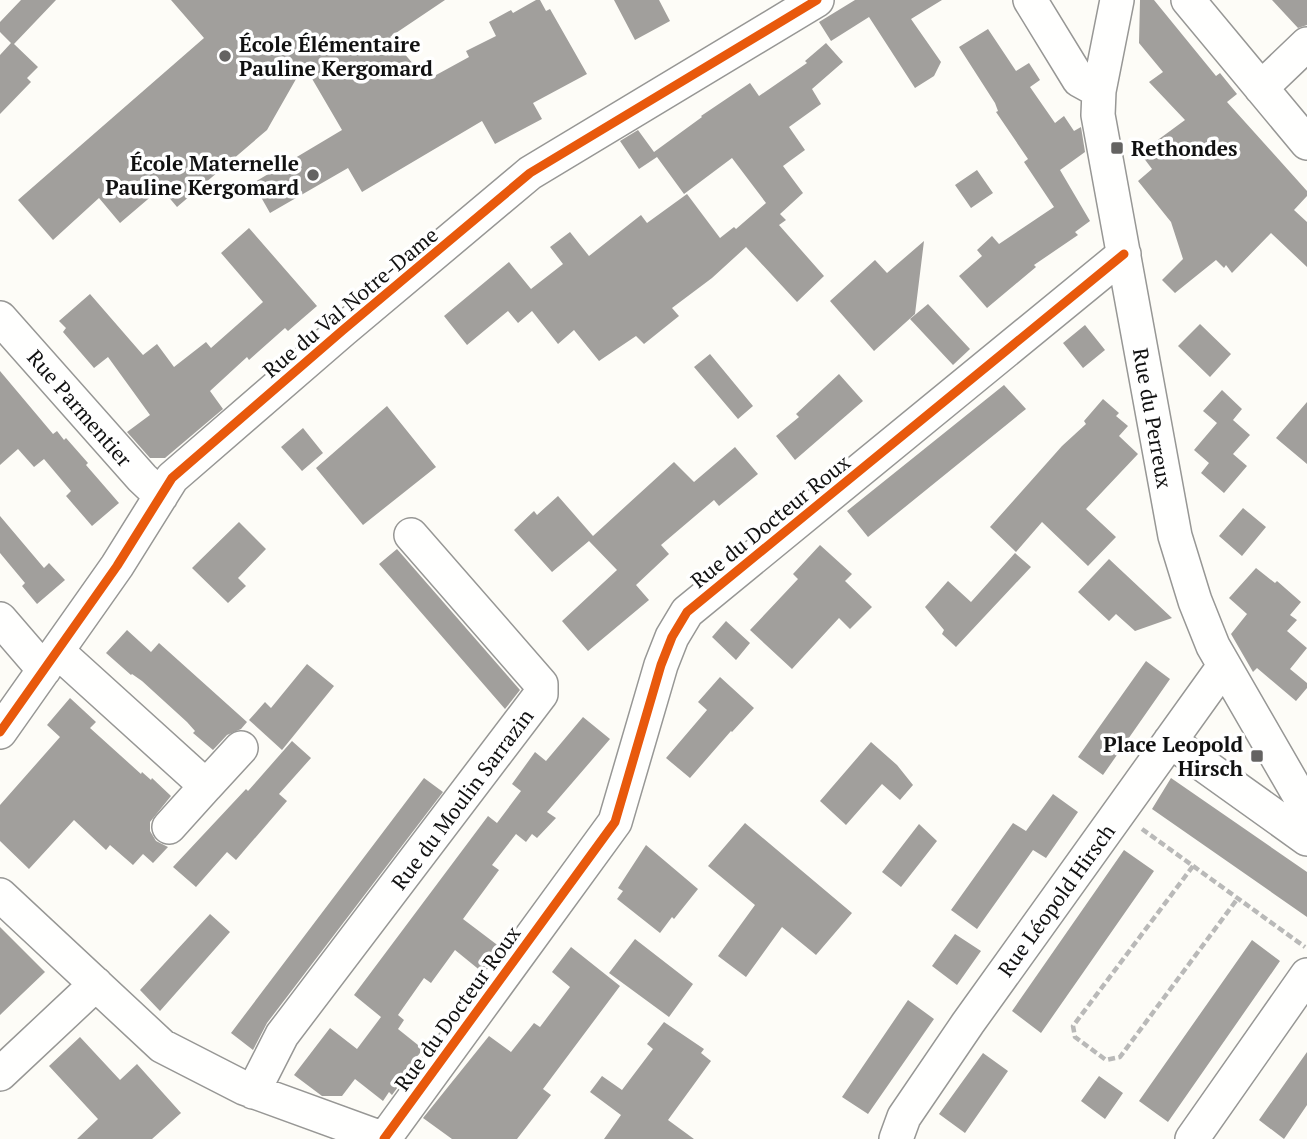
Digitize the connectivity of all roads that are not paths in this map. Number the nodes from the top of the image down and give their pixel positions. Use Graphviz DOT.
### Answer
graph roads {
  1 [pos="817,0"];
  2 [pos="1030,0"];
  3 [pos="1117,0"];
  4 [pos="1188,0"];
  5 [pos="1307,44"];
  6 [pos="1261,88"];
  7 [pos="1100,91"];
  8 [pos="1307,143"];
  9 [pos="1124,254"];
  10 [pos="0,317"];
  11 [pos="161,496"];
  12 [pos="411,535"];
  13 [pos="0,619"];
  14 [pos="51,660"];
  15 [pos="1224,666"];
  16 [pos="0,732"];
  17 [pos="1170,741"];
  18 [pos="241,747"];
  19 [pos="205,786"];
  20 [pos="1307,810"];
  21 [pos="169,827"];
  22 [pos="1307,839"];
  23 [pos="0,895"];
  24 [pos="1307,975"];
  25 [pos="96,984"];
  26 [pos="0,1074"];
  27 [pos="258,1082"];
  28 [pos="384,1139"];
  29 [pos="896,1139"];
  30 [pos="1192,1139"];
  1 -- 11 [label="street, Rue du Val Notre-Dame"];
  2 -- 7 [label="street"];
  3 -- 7 [label="street, Rue du Perreux"];
  4 -- 6 [label="street"];
  5 -- 6 [label="street"];
  6 -- 8 [label="street"];
  7 -- 9 [label="street, Rue du Perreux"];
  9 -- 15 [label="street, Rue du Perreux"];
  9 -- 28 [label="street, Rue du Docteur Roux"];
  10 -- 11 [label="street, Rue Parmentier"];
  11 -- 14 [label="street, Rue du Val Notre-Dame"];
  12 -- 27 [label="street, Rue du Moulin Sarrazin"];
  13 -- 14 [label="street"];
  14 -- 16 [label="street, Rue du Val Notre-Dame"];
  14 -- 19 [label="street"];
  15 -- 17 [label="street, Rue Léopold Hirsch"];
  15 -- 20 [label="street, Rue du Perreux"];
  17 -- 22 [label="street"];
  17 -- 29 [label="street, Rue Léopold Hirsch"];
  18 -- 19 [label="street"];
  19 -- 21 [label="street"];
  23 -- 25 [label="street"];
  24 -- 30 [label="street"];
  25 -- 26 [label="street"];
  25 -- 27 [label="street"];
  27 -- 28 [label="street"];
}
